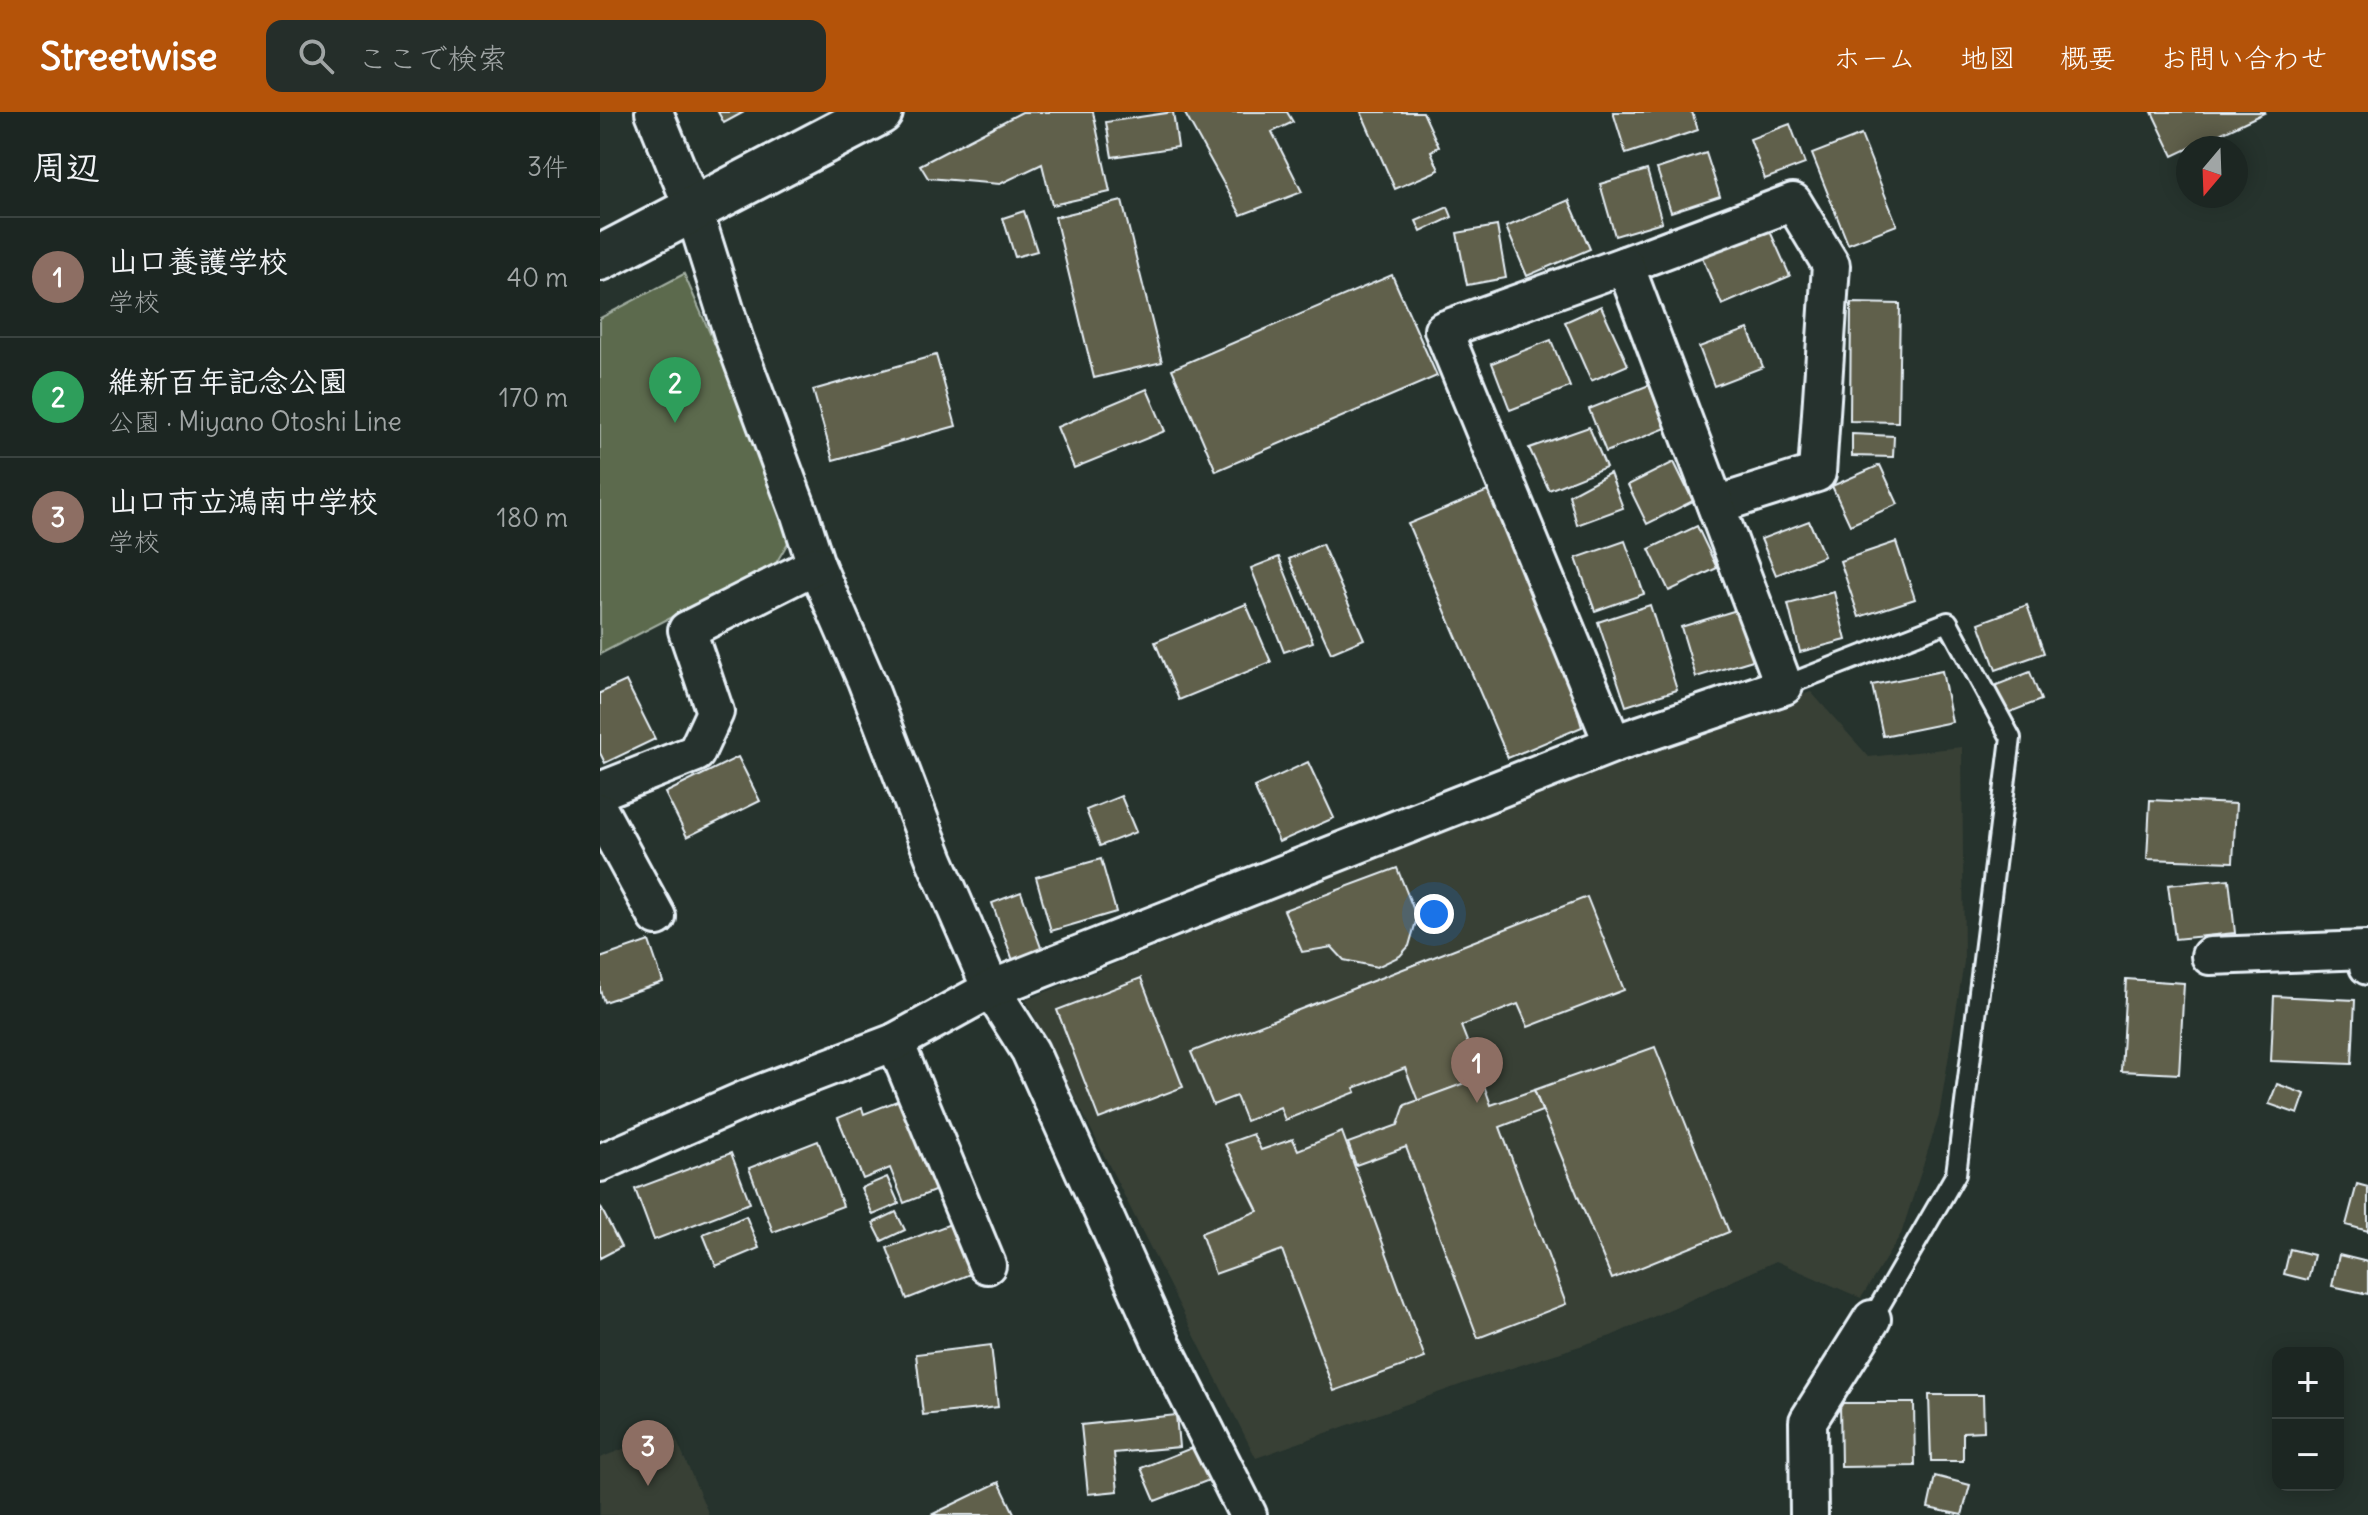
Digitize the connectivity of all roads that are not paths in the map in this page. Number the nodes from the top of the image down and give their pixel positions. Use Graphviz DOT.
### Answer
graph roads {
  1 [pos="654,112"];
  2 [pos="880,112"];
  3 [pos="693,208"];
  4 [pos="600,258"];
  5 [pos="1625,265"];
  6 [pos="1716,505"];
  7 [pos="816,565"];
  8 [pos="1784,686"];
  9 [pos="1613,744"];
  10 [pos="600,791"];
  11 [pos="600,812"];
  12 [pos="657,917"];
  13 [pos="2210,956"];
  14 [pos="2368,966"];
  15 [pos="991,989"];
  16 [pos="895,1042"];
  17 [pos="600,1163"];
  18 [pos="987,1265"];
  19 [pos="1872,1319"];
  20 [pos="1248,1515"];
  21 [pos="1809,1515"];
  1 -- 3 [label="street"];
  2 -- 3 [label="main road"];
  3 -- 4 [label="main road"];
  3 -- 7 [label="street"];
  5 -- 6 [label="street"];
  5 -- 6 [label="street"];
  5 -- 9 [label="street"];
  6 -- 8 [label="street"];
  7 -- 10 [label="street"];
  7 -- 15 [label="street"];
  8 -- 9 [label="street"];
  8 -- 19 [label="lane"];
  9 -- 15 [label="street"];
  11 -- 12 [label="street"];
  13 -- 14 [label="street"];
  15 -- 16 [label="street"];
  15 -- 20 [label="street"];
  16 -- 17 [label="street"];
  16 -- 18 [label="street"];
  19 -- 21 [label="street"];
}
